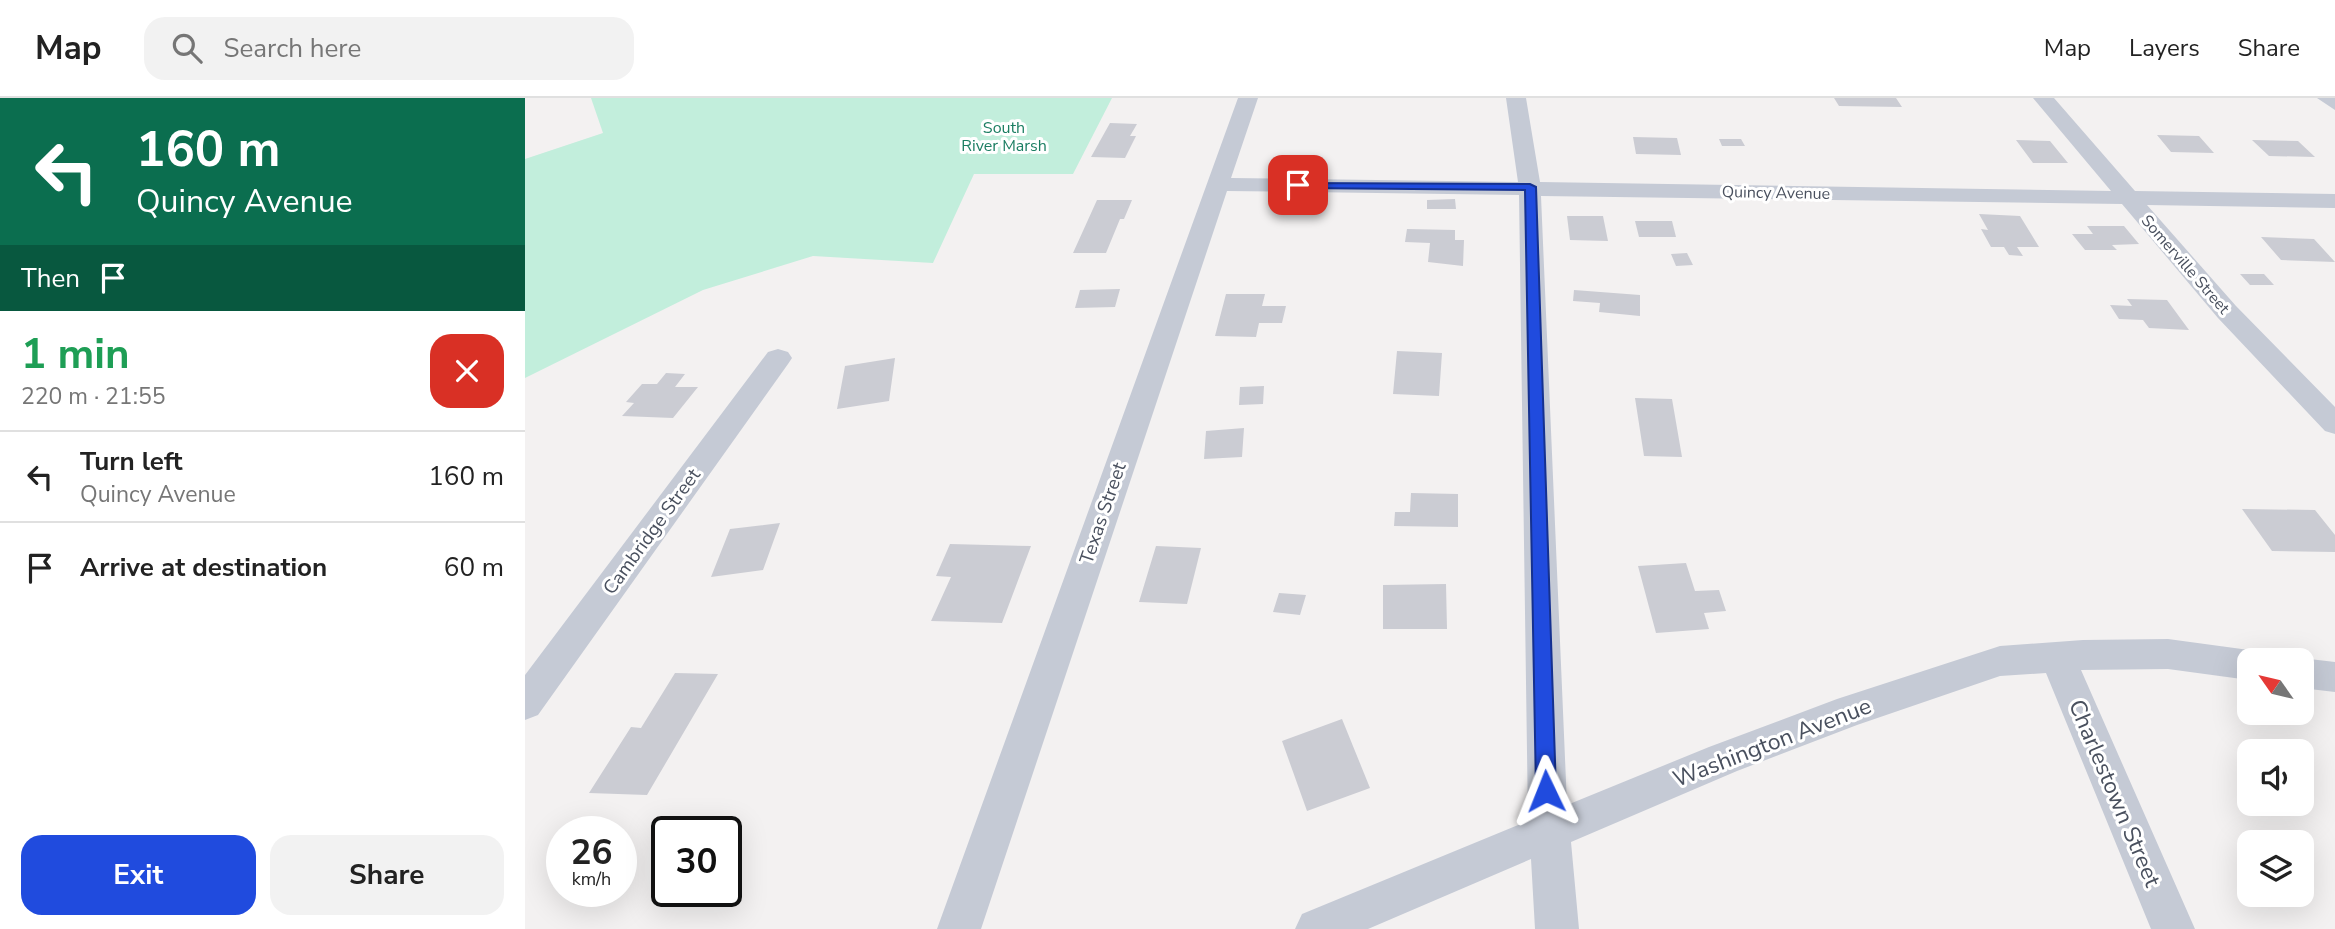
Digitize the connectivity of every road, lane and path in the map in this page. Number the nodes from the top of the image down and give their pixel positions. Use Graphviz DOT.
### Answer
graph roads {
  1 [pos="1248,98"];
  2 [pos="1516,98"];
  3 [pos="2043,98"];
  4 [pos="2327,98"];
  5 [pos="2335,104"];
  6 [pos="1217,184"];
  7 [pos="1530,187"];
  8 [pos="2126,196"];
  9 [pos="2335,201"];
  10 [pos="778,358"];
  11 [pos="2335,425"];
  12 [pos="2057,657"];
  13 [pos="2237,663"];
  14 [pos="2314,675"];
  15 [pos="2335,677"];
  16 [pos="525,704"];
  17 [pos="1550,832"];
  18 [pos="960,929"];
  19 [pos="1317,929"];
  20 [pos="1557,929"];
  21 [pos="2173,929"];
  1 -- 6 [label="street, Texas Street"];
  2 -- 7 [label="street"];
  3 -- 8 [label="street, Somerville Street"];
  4 -- 5 [label="street"];
  6 -- 7 [label="street, Quincy Avenue"];
  6 -- 18 [label="street, Texas Street"];
  7 -- 8 [label="street, Quincy Avenue"];
  7 -- 17 [label="street"];
  8 -- 9 [label="street, Quincy Avenue"];
  8 -- 11 [label="street, Somerville Street"];
  10 -- 16 [label="street, Cambridge Street"];
  12 -- 13 [label="street, Washington Avenue"];
  12 -- 17 [label="street, Washington Avenue"];
  12 -- 21 [label="street, Charlestown Street"];
  14 -- 15 [label="street"];
  17 -- 19 [label="street, Washington Avenue"];
  17 -- 20 [label="street"];
}
